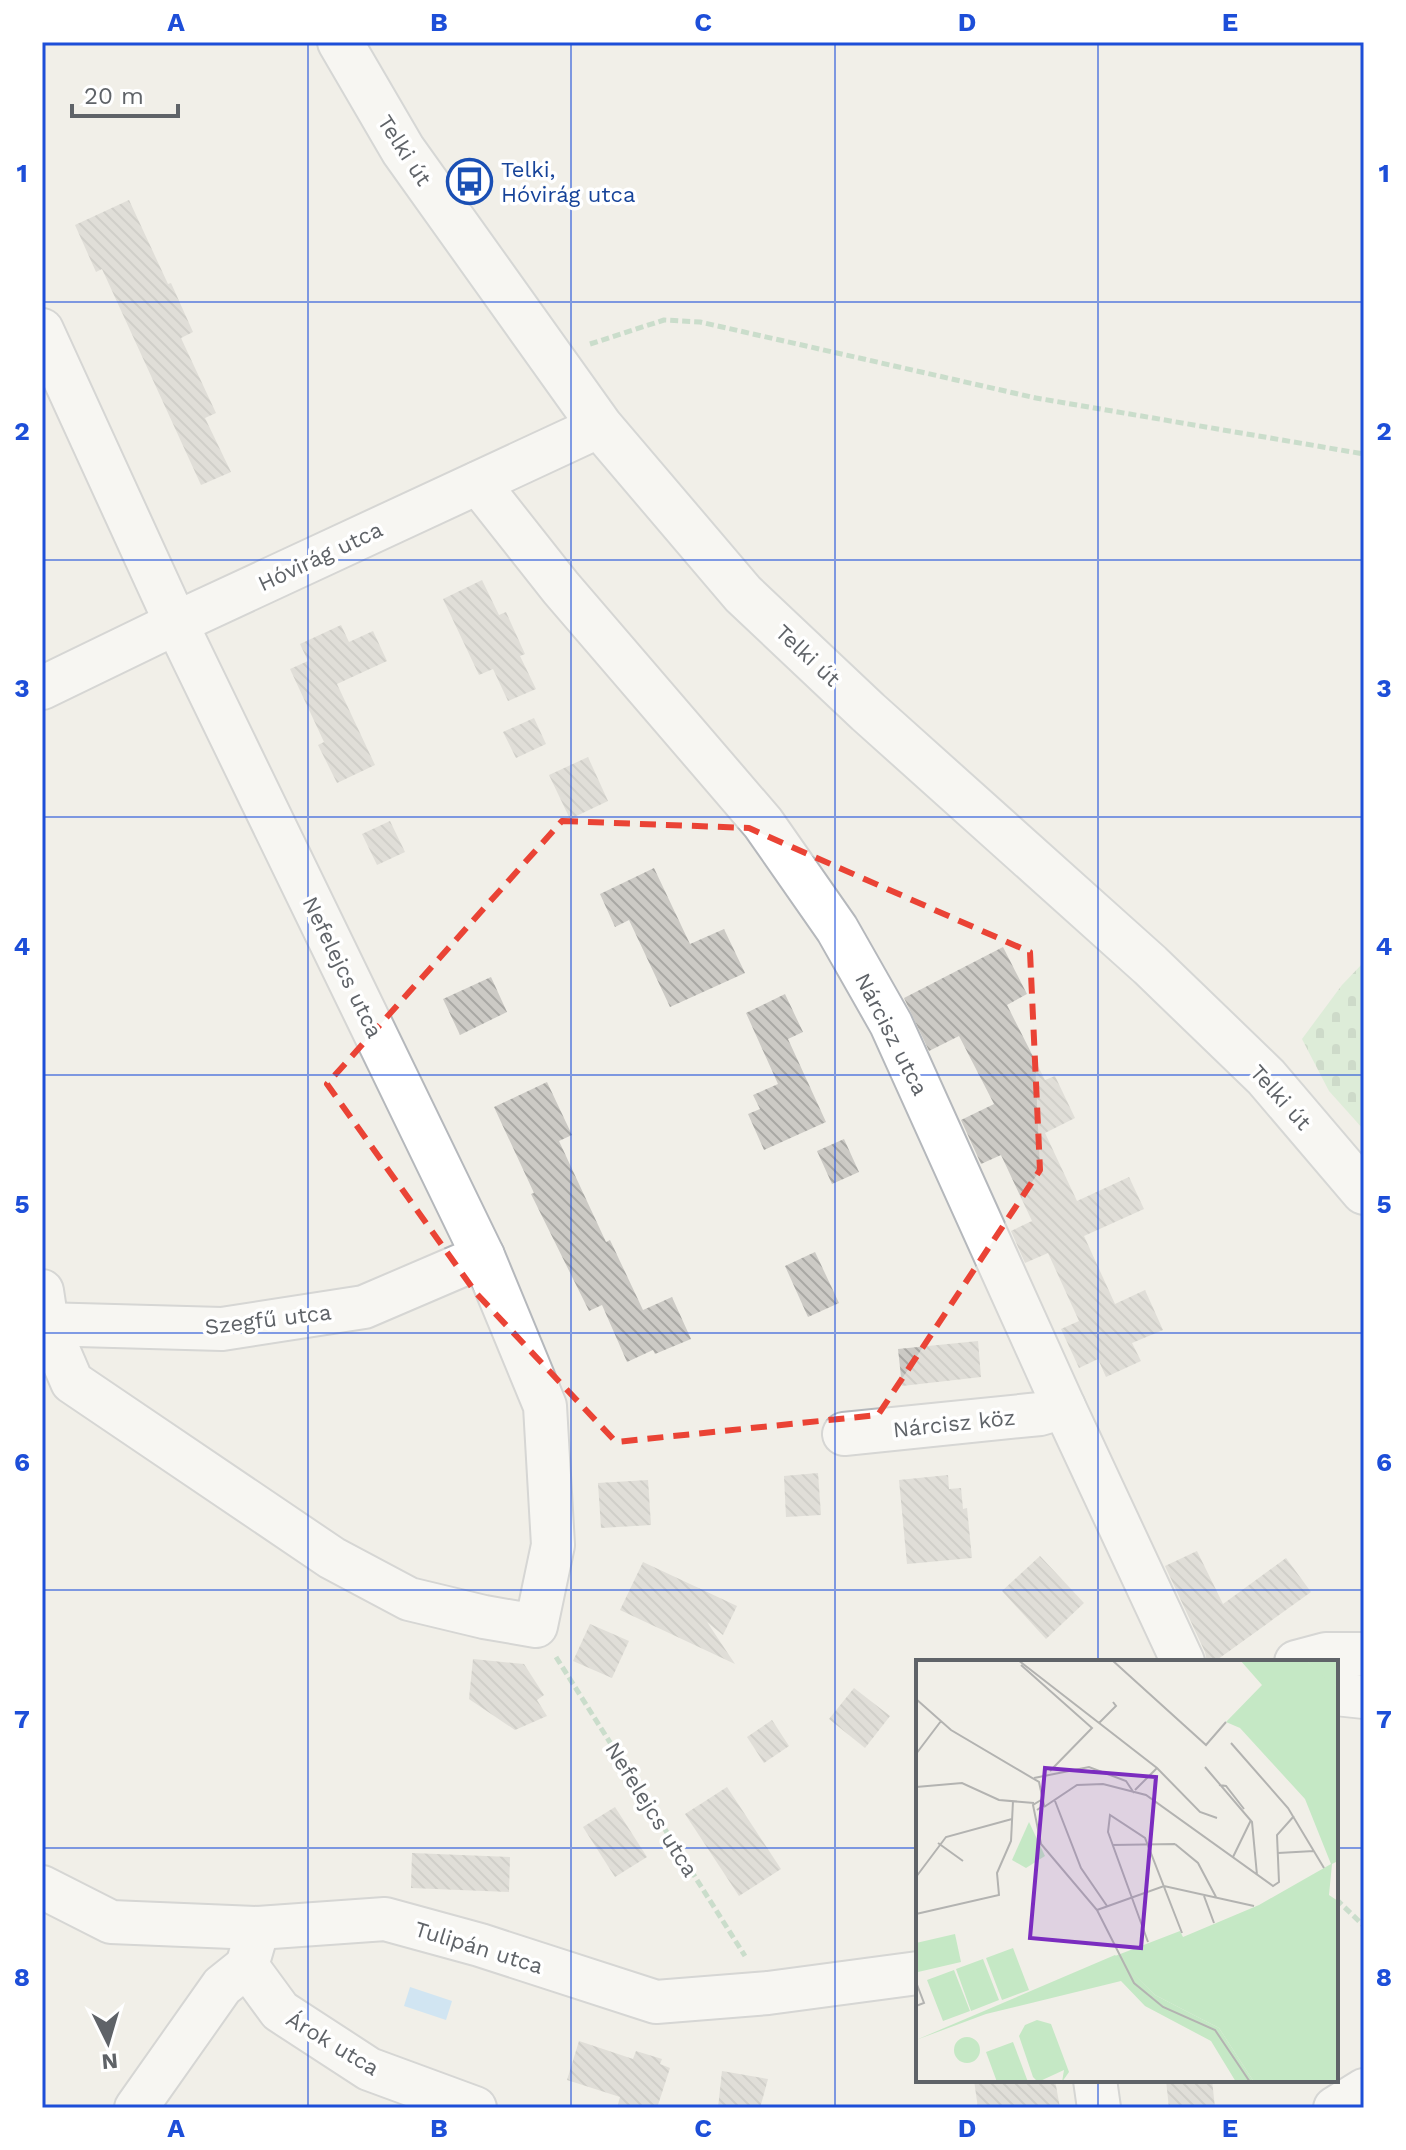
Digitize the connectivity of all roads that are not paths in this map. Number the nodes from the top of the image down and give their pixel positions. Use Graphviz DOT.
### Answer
graph roads {
  1 [pos="340,42"];
  2 [pos="42,330"];
  3 [pos="600,426"];
  4 [pos="478,483"];
  5 [pos="176,623"];
  6 [pos="42,688"];
  7 [pos="1364,1192"];
  8 [pos="483,1256"];
  9 [pos="44,1313"];
  10 [pos="1064,1407"];
  11 [pos="844,1434"];
  12 [pos="1364,1654"];
  13 [pos="1182,1660"];
  14 [pos="1304,1660"];
  15 [pos="1338,1694"];
  16 [pos="1364,1697"];
  17 [pos="42,1887"];
  18 [pos="252,1947"];
  19 [pos="916,1973"];
  20 [pos="1095,2082"];
  21 [pos="1364,2090"];
  22 [pos="136,2108"];
  23 [pos="475,2108"];
  24 [pos="1099,2108"];
  25 [pos="1335,2108"];
  1 -- 3 [label="main road, Telki út"];
  2 -- 5 [label="street, Nefelejcs utca"];
  3 -- 4 [label="street, Hóvirág utca"];
  3 -- 7 [label="main road, Telki út"];
  4 -- 5 [label="street, Hóvirág utca"];
  4 -- 10 [label="street, Nárcisz utca"];
  5 -- 6 [label="street, Hóvirág utca"];
  5 -- 8 [label="street, Nefelejcs utca"];
  8 -- 9 [label="street, Szegfű utca"];
  8 -- 9 [label="street, Nefelejcs utca"];
  10 -- 11 [label="street, Nárcisz köz"];
  10 -- 13 [label="street, Nárcisz utca"];
  12 -- 14 [label="street"];
  15 -- 16 [label="street"];
  17 -- 18 [label="street, Tulipán utca"];
  18 -- 19 [label="street, Tulipán utca"];
  18 -- 22 [label="street"];
  18 -- 23 [label="street, Árok utca"];
  20 -- 24 [label="street"];
  21 -- 25 [label="street"];
}
